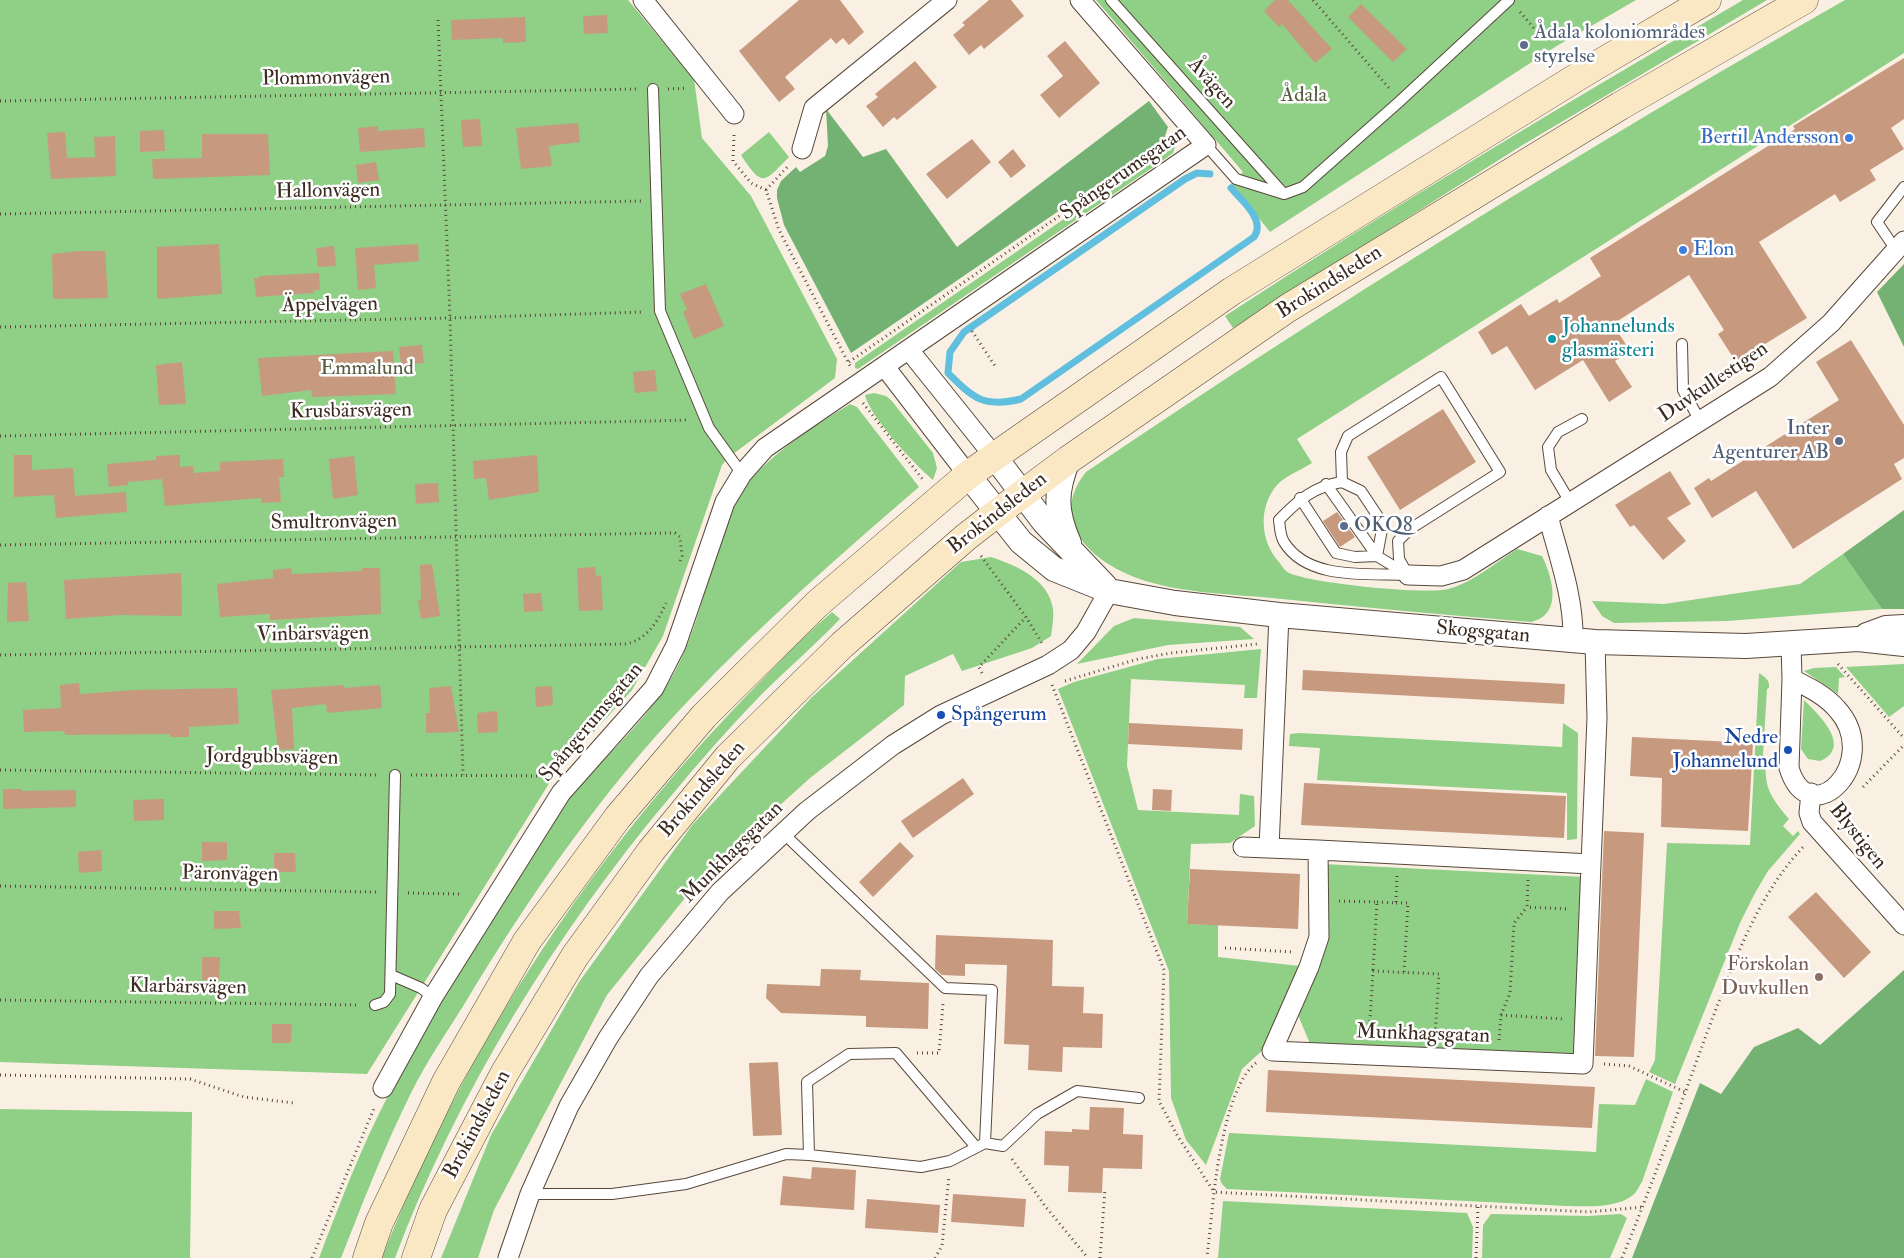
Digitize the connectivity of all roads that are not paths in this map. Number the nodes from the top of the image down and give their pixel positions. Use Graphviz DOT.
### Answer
graph roads {
  1 [pos="643,0"];
  2 [pos="947,0"];
  3 [pos="1080,0"];
  4 [pos="1111,0"];
  5 [pos="1708,0"];
  6 [pos="1804,0"];
  7 [pos="1512,3"];
  8 [pos="653,89"];
  9 [pos="734,114"];
  10 [pos="1206,145"];
  11 [pos="802,149"];
  12 [pos="1904,187"];
  13 [pos="1284,194"];
  14 [pos="1900,245"];
  15 [pos="1682,344"];
  16 [pos="909,350"];
  17 [pos="885,367"];
  18 [pos="1582,419"];
  19 [pos="1700,421"];
  20 [pos="994,456"];
  21 [pos="1068,460"];
  22 [pos="742,474"];
  23 [pos="968,474"];
  24 [pos="1342,482"];
  25 [pos="1326,484"];
  26 [pos="1022,494"];
  27 [pos="1300,498"];
  28 [pos="1570,502"];
  29 [pos="997,513"];
  30 [pos="1548,516"];
  31 [pos="1071,550"];
  32 [pos="1377,556"];
  33 [pos="1408,575"];
  34 [pos="1109,590"];
  35 [pos="1279,615"];
  36 [pos="1904,627"];
  37 [pos="1858,639"];
  38 [pos="1584,641"];
  39 [pos="1791,644"];
  40 [pos="1904,644"];
  41 [pos="1792,679"];
  42 [pos="395,775"];
  43 [pos="1811,794"];
  44 [pos="782,834"];
  45 [pos="1243,847"];
  46 [pos="1269,848"];
  47 [pos="1318,850"];
  48 [pos="1591,864"];
  49 [pos="1904,925"];
  50 [pos="391,976"];
  51 [pos="433,997"];
  52 [pos="375,1005"];
  53 [pos="383,1088"];
  54 [pos="1140,1098"];
  55 [pos="981,1145"];
  56 [pos="809,1155"];
  57 [pos="530,1194"];
  58 [pos="367,1258"];
  59 [pos="416,1258"];
  60 [pos="508,1258"];
  1 -- 9 [label="street"];
  2 -- 11 [label="street"];
  3 -- 10 [label="street, Spångerumsgatan"];
  4 -- 13 [label="lane, Åvägen"];
  5 -- 20 [label="main road, Brokindsleden"];
  6 -- 21 [label="main road, Brokindsleden"];
  7 -- 13 [label="lane"];
  8 -- 22 [label="lane"];
  10 -- 13 [label="lane"];
  10 -- 16 [label="street, Spångerumsgatan"];
  12 -- 14 [label="lane"];
  14 -- 19 [label="street, Duvkullestigen"];
  15 -- 19 [label="lane"];
  16 -- 17 [label="street, Spångerumsgatan"];
  16 -- 20 [label="street"];
  17 -- 22 [label="street, Spångerumsgatan"];
  17 -- 23 [label="street"];
  18 -- 28 [label="lane"];
  19 -- 28 [label="street, Duvkullestigen"];
  20 -- 23 [label="main road, Brokindsleden"];
  20 -- 26 [label="street"];
  21 -- 26 [label="main road, Brokindsleden"];
  21 -- 31 [label="street"];
  22 -- 51 [label="street, Spångerumsgatan"];
  23 -- 29 [label="street, Skogsgatan"];
  23 -- 58 [label="main road, Brokindsleden"];
  24 -- 25 [label="lane"];
  24 -- 32 [label="lane"];
  24 -- 33 [label="lane"];
  25 -- 27 [label="lane"];
  25 -- 32 [label="lane"];
  26 -- 29 [label="main road, Brokindsleden"];
  26 -- 31 [label="street"];
  27 -- 32 [label="lane"];
  27 -- 33 [label="lane"];
  28 -- 30 [label="street, Duvkullestigen"];
  29 -- 34 [label="street, Skogsgatan"];
  29 -- 59 [label="main road, Brokindsleden"];
  30 -- 33 [label="street, Duvkullestigen"];
  30 -- 38 [label="street"];
  31 -- 34 [label="street"];
  32 -- 33 [label="lane"];
  34 -- 35 [label="street, Skogsgatan"];
  34 -- 44 [label="street, Munkhagsgatan"];
  35 -- 38 [label="street, Skogsgatan"];
  35 -- 46 [label="street"];
  36 -- 37 [label="street, Skogsgatan"];
  37 -- 39 [label="street, Skogsgatan"];
  37 -- 40 [label="street, Skogsgatan"];
  38 -- 39 [label="street, Skogsgatan"];
  38 -- 48 [label="street"];
  39 -- 41 [label="street, Blystigen"];
  41 -- 43 [label="street, Blystigen"];
  41 -- 43 [label="street, Blystigen"];
  42 -- 50 [label="lane"];
  43 -- 49 [label="street, Blystigen"];
  44 -- 55 [label="lane"];
  44 -- 57 [label="street, Munkhagsgatan"];
  45 -- 46 [label="street"];
  46 -- 47 [label="street"];
  47 -- 48 [label="street"];
  47 -- 48 [label="street, Munkhagsgatan"];
  50 -- 51 [label="lane"];
  50 -- 52 [label="lane"];
  51 -- 53 [label="street, Spångerumsgatan"];
  54 -- 55 [label="lane"];
  55 -- 56 [label="lane"];
  55 -- 56 [label="lane"];
  56 -- 57 [label="lane"];
  57 -- 60 [label="street, Munkhagsgatan"];
}
